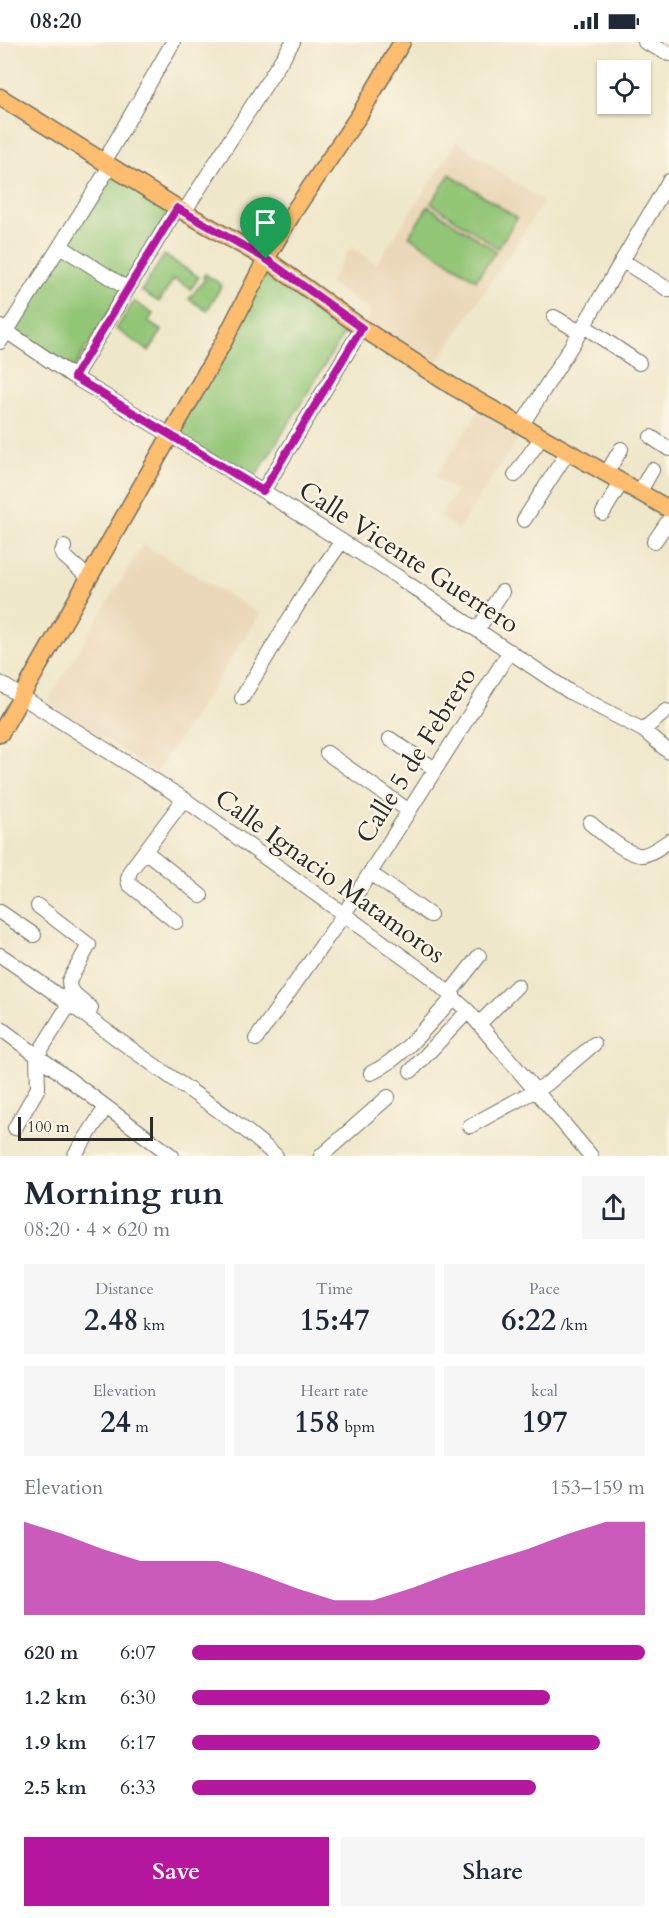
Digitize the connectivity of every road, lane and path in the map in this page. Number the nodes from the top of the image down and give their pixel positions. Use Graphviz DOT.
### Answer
graph roads {
  1 [pos="173,42"];
  2 [pos="293,42"];
  3 [pos="402,42"];
  4 [pos="645,42"];
  5 [pos="669,54"];
  6 [pos="0,97"];
  7 [pos="106,164"];
  8 [pos="669,182"];
  9 [pos="181,210"];
  10 [pos="60,246"];
  11 [pos="266,259"];
  12 [pos="623,261"];
  13 [pos="128,289"];
  14 [pos="669,290"];
  15 [pos="554,317"];
  16 [pos="362,328"];
  17 [pos="582,329"];
  18 [pos="2,333"];
  19 [pos="639,363"];
  20 [pos="74,377"];
  21 [pos="521,426"];
  22 [pos="169,435"];
  23 [pos="651,437"];
  24 [pos="541,438"];
  25 [pos="621,448"];
  26 [pos="669,449"];
  27 [pos="567,453"];
  28 [pos="652,470"];
  29 [pos="606,474"];
  30 [pos="515,475"];
  31 [pos="621,483"];
  32 [pos="263,491"];
  33 [pos="639,493"];
  34 [pos="669,509"];
  35 [pos="603,513"];
  36 [pos="524,520"];
  37 [pos="669,520"];
  38 [pos="342,541"];
  39 [pos="654,542"];
  40 [pos="64,547"];
  41 [pos="89,578"];
  42 [pos="502,592"];
  43 [pos="478,629"];
  44 [pos="510,651"];
  45 [pos="0,683"];
  46 [pos="22,697"];
  47 [pos="242,698"];
  48 [pos="666,711"];
  49 [pos="643,730"];
  50 [pos="0,734"];
  51 [pos="390,739"];
  52 [pos="669,752"];
  53 [pos="327,753"];
  54 [pos="435,769"];
  55 [pos="184,799"];
  56 [pos="409,811"];
  57 [pos="590,823"];
  58 [pos="669,841"];
  59 [pos="145,851"];
  60 [pos="370,873"];
  61 [pos="201,896"];
  62 [pos="38,906"];
  63 [pos="0,912"];
  64 [pos="344,914"];
  65 [pos="430,915"];
  66 [pos="176,922"];
  67 [pos="34,934"];
  68 [pos="0,955"];
  69 [pos="479,956"];
  70 [pos="517,986"];
  71 [pos="452,995"];
  72 [pos="70,1003"];
  73 [pos="468,1011"];
  74 [pos="88,1016"];
  75 [pos="479,1024"];
  76 [pos="0,1028"];
  77 [pos="256,1039"];
  78 [pos="594,1044"];
  79 [pos="37,1056"];
  80 [pos="411,1071"];
  81 [pos="371,1073"];
  82 [pos="536,1091"];
  83 [pos="388,1097"];
  84 [pos="106,1107"];
  85 [pos="470,1126"];
  86 [pos="15,1128"];
  87 [pos="74,1156"];
  88 [pos="172,1156"];
  89 [pos="276,1156"];
  90 [pos="321,1156"];
  91 [pos="591,1156"];
  1 -- 7 [label="street"];
  2 -- 9 [label="street"];
  3 -- 11 [label="main road"];
  4 -- 5 [label="street"];
  6 -- 7 [label="main road"];
  7 -- 9 [label="main road"];
  7 -- 10 [label="street"];
  8 -- 12 [label="street"];
  9 -- 11 [label="main road"];
  9 -- 13 [label="street"];
  10 -- 13 [label="street"];
  10 -- 18 [label="street"];
  11 -- 16 [label="main road"];
  11 -- 22 [label="main road"];
  12 -- 14 [label="street"];
  12 -- 17 [label="street"];
  13 -- 20 [label="street"];
  15 -- 17 [label="street"];
  16 -- 21 [label="main road"];
  16 -- 32 [label="street"];
  17 -- 19 [label="street"];
  17 -- 21 [label="street"];
  18 -- 20 [label="street, Calle Vicente Guerrero"];
  20 -- 22 [label="street, Calle Vicente Guerrero"];
  21 -- 24 [label="main road"];
  22 -- 32 [label="street, Calle Vicente Guerrero"];
  22 -- 41 [label="main road"];
  23 -- 26 [label="street"];
  24 -- 27 [label="main road"];
  24 -- 30 [label="street"];
  25 -- 29 [label="street"];
  27 -- 29 [label="main road"];
  27 -- 36 [label="street"];
  28 -- 33 [label="street"];
  29 -- 31 [label="main road"];
  31 -- 33 [label="main road"];
  31 -- 35 [label="street"];
  32 -- 38 [label="street, Calle Vicente Guerrero"];
  33 -- 34 [label="main road"];
  37 -- 39 [label="street"];
  38 -- 43 [label="street, Calle Vicente Guerrero"];
  38 -- 47 [label="street"];
  40 -- 41 [label="street"];
  41 -- 46 [label="main road"];
  42 -- 43 [label="street"];
  43 -- 44 [label="street, Calle Vicente Guerrero"];
  44 -- 49 [label="street, Calle Vicente Guerrero"];
  44 -- 54 [label="street, Calle 5 de Febrero"];
  45 -- 46 [label="street, Calle Ignacio Matamoros"];
  46 -- 50 [label="main road"];
  46 -- 55 [label="street, Calle Ignacio Matamoros"];
  48 -- 49 [label="street"];
  49 -- 52 [label="street, Calle Vicente Guerrero"];
  51 -- 54 [label="street"];
  53 -- 56 [label="street"];
  54 -- 56 [label="street, Calle 5 de Febrero"];
  55 -- 59 [label="street"];
  55 -- 64 [label="street, Calle Ignacio Matamoros"];
  56 -- 60 [label="street, Calle 5 de Febrero"];
  57 -- 58 [label="street"];
  59 -- 61 [label="street"];
  59 -- 66 [label="street"];
  60 -- 64 [label="street, Calle 5 de Febrero"];
  60 -- 65 [label="street"];
  62 -- 74 [label="street"];
  63 -- 67 [label="street"];
  64 -- 71 [label="street, Calle Ignacio Matamoros"];
  64 -- 77 [label="street, Calle 5 de Febrero"];
  68 -- 72 [label="street"];
  69 -- 71 [label="street"];
  70 -- 75 [label="street"];
  71 -- 73 [label="street, Calle Ignacio Matamoros"];
  71 -- 81 [label="street"];
  72 -- 74 [label="street"];
  72 -- 79 [label="street"];
  73 -- 75 [label="street, Calle Ignacio Matamoros"];
  73 -- 80 [label="street"];
  74 -- 89 [label="street"];
  75 -- 82 [label="street, Calle Ignacio Matamoros"];
  76 -- 79 [label="street"];
  78 -- 82 [label="street"];
  79 -- 84 [label="street"];
  79 -- 86 [label="street"];
  82 -- 85 [label="street"];
  82 -- 91 [label="street, Calle Ignacio Matamoros"];
  83 -- 90 [label="street"];
  84 -- 87 [label="street"];
  84 -- 88 [label="street"];
}
